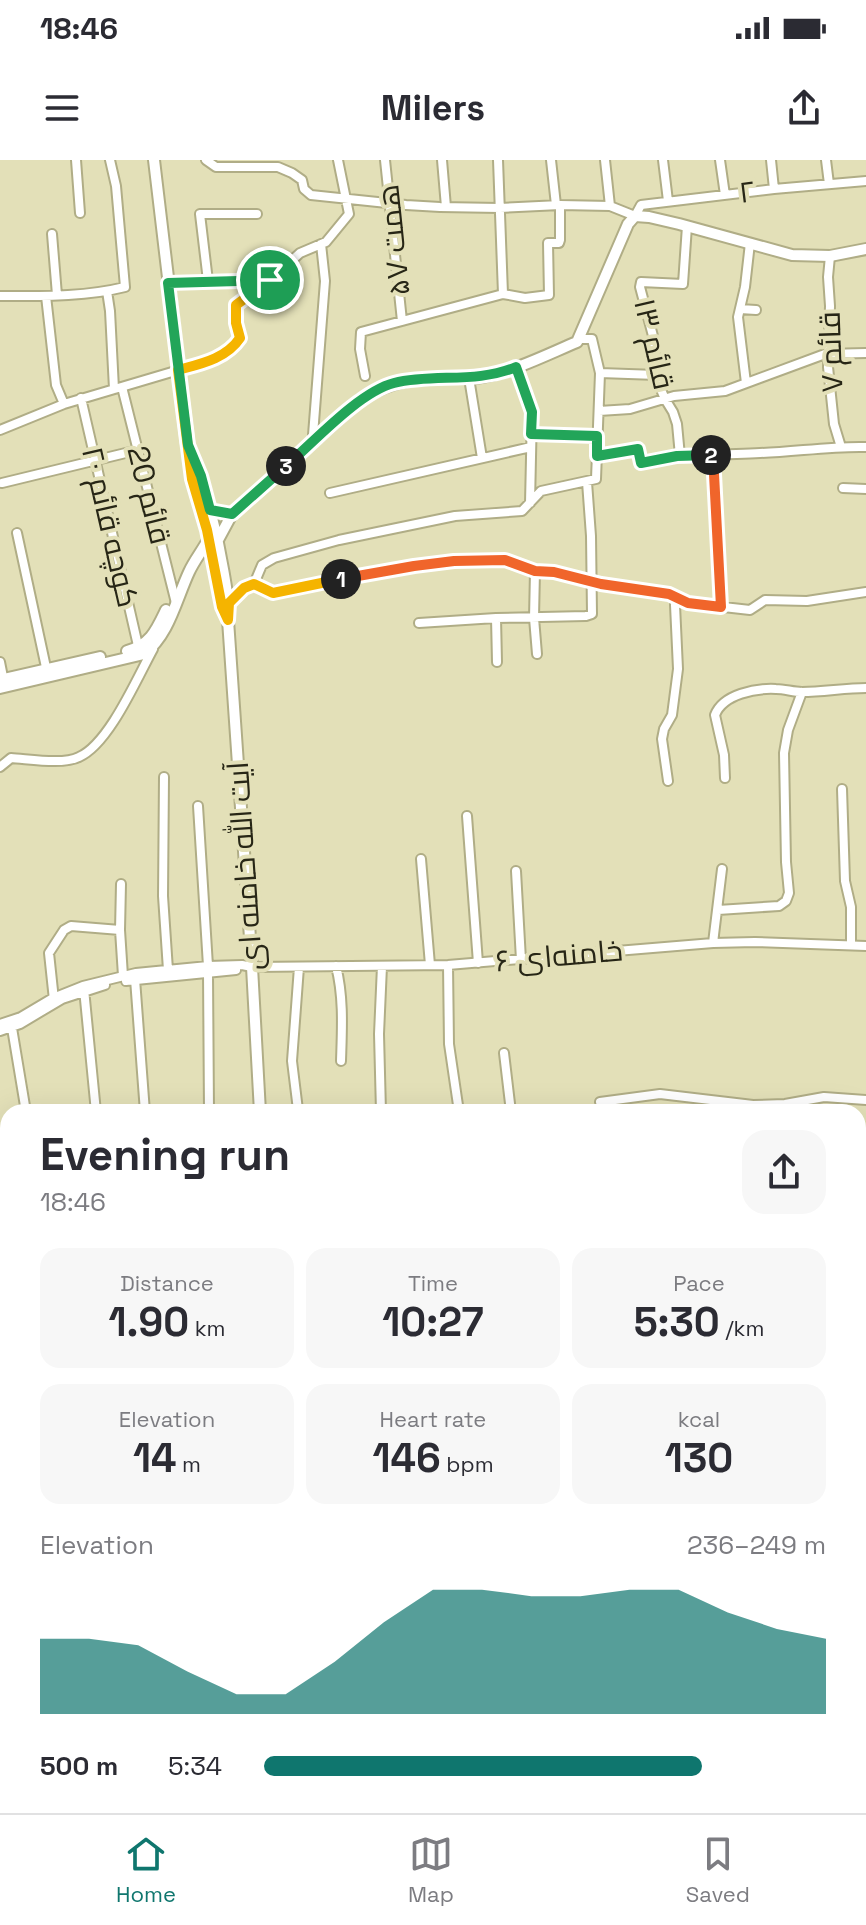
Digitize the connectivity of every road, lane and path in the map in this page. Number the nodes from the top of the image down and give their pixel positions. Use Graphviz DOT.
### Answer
graph roads {
  1 [pos="76,160"];
  2 [pos="110,160"];
  3 [pos="154,160"];
  4 [pos="206,160"];
  5 [pos="338,160"];
  6 [pos="385,160"];
  7 [pos="442,160"];
  8 [pos="498,160"];
  9 [pos="551,160"];
  10 [pos="605,160"];
  11 [pos="663,160"];
  12 [pos="720,160"];
  13 [pos="771,160"];
  14 [pos="826,160"];
  15 [pos="866,181"];
  16 [pos="829,184"];
  17 [pos="774,189"];
  18 [pos="725,195"];
  19 [pos="345,197"];
  20 [pos="668,201"];
  21 [pos="390,203"];
  22 [pos="558,205"];
  23 [pos="610,206"];
  24 [pos="446,207"];
  25 [pos="500,208"];
  26 [pos="80,213"];
  27 [pos="257,214"];
  28 [pos="635,216"];
  29 [pos="687,226"];
  30 [pos="52,234"];
  31 [pos="750,243"];
  32 [pos="321,244"];
  33 [pos="866,249"];
  34 [pos="830,256"];
  35 [pos="270,280"];
  36 [pos="208,281"];
  37 [pos="168,283"];
  38 [pos="107,291"];
  39 [pos="503,294"];
  40 [pos="57,295"];
  41 [pos="0,296"];
  42 [pos="46,296"];
  43 [pos="740,309"];
  44 [pos="756,310"];
  45 [pos="402,321"];
  46 [pos="580,339"];
  47 [pos="866,353"];
  48 [pos="827,354"];
  49 [pos="516,367"];
  50 [pos="178,370"];
  51 [pos="600,373"];
  52 [pos="657,375"];
  53 [pos="365,376"];
  54 [pos="469,378"];
  55 [pos="746,383"];
  56 [pos="118,388"];
  57 [pos="81,398"];
  58 [pos="665,399"];
  59 [pos="64,404"];
  60 [pos="599,411"];
  61 [pos="0,430"];
  62 [pos="531,434"];
  63 [pos="597,436"];
  64 [pos="316,440"];
  65 [pos="188,445"];
  66 [pos="531,447"];
  67 [pos="841,447"];
  68 [pos="866,447"];
  69 [pos="138,450"];
  70 [pos="713,455"];
  71 [pos="597,456"];
  72 [pos="680,456"];
  73 [pos="482,458"];
  74 [pos="95,461"];
  75 [pos="591,481"];
  76 [pos="2,483"];
  77 [pos="843,488"];
  78 [pos="866,489"];
  79 [pos="330,493"];
  80 [pos="530,504"];
  81 [pos="210,510"];
  82 [pos="232,514"];
  83 [pos="17,533"];
  84 [pos="211,537"];
  85 [pos="535,571"];
  86 [pos="591,581"];
  87 [pos="254,584"];
  88 [pos="866,592"];
  89 [pos="677,597"];
  90 [pos="174,599"];
  91 [pos="229,603"];
  92 [pos="721,607"];
  93 [pos="496,618"];
  94 [pos="534,618"];
  95 [pos="228,620"];
  96 [pos="419,623"];
  97 [pos="154,641"];
  98 [pos="139,652"];
  99 [pos="537,654"];
  100 [pos="0,662"];
  101 [pos="497,662"];
  102 [pos="48,673"];
  103 [pos="2,684"];
  104 [pos="866,688"];
  105 [pos="802,692"];
  106 [pos="0,767"];
  107 [pos="164,777"];
  108 [pos="725,778"];
  109 [pos="668,781"];
  110 [pos="842,789"];
  111 [pos="198,806"];
  112 [pos="467,816"];
  113 [pos="421,859"];
  114 [pos="722,869"];
  115 [pos="516,871"];
  116 [pos="121,884"];
  117 [pos="718,910"];
  118 [pos="120,930"];
  119 [pos="713,943"];
  120 [pos="851,945"];
  121 [pos="866,946"];
  122 [pos="521,960"];
  123 [pos="478,963"];
  124 [pos="430,965"];
  125 [pos="448,965"];
  126 [pos="336,966"];
  127 [pos="382,966"];
  128 [pos="252,967"];
  129 [pos="299,967"];
  130 [pos="208,969"];
  131 [pos="168,970"];
  132 [pos="123,976"];
  133 [pos="135,979"];
  134 [pos="84,989"];
  135 [pos="54,1000"];
  136 [pos="0,1024"];
  137 [pos="11,1024"];
  138 [pos="0,1031"];
  139 [pos="504,1053"];
  140 [pos="341,1061"];
  141 [pos="866,1100"];
  142 [pos="600,1102"];
  143 [pos="25,1104"];
  144 [pos="95,1104"];
  145 [pos="144,1104"];
  146 [pos="209,1104"];
  147 [pos="260,1104"];
  148 [pos="297,1104"];
  149 [pos="381,1104"];
  150 [pos="458,1104"];
  151 [pos="510,1104"];
  152 [pos="745,1104"];
  153 [pos="785,1104"];
  1 -- 26 [label="street"];
  2 -- 38 [label="street"];
  3 -- 37 [label="street, آیت الله خامنه ای"];
  4 -- 19 [label="street"];
  5 -- 19 [label="street"];
  6 -- 21 [label="street, همت ۵۷"];
  7 -- 24 [label="street"];
  8 -- 25 [label="street"];
  9 -- 22 [label="street"];
  10 -- 23 [label="street"];
  11 -- 20 [label="street"];
  12 -- 18 [label="street"];
  13 -- 17 [label="street"];
  14 -- 16 [label="street"];
  15 -- 16 [label="street, ۲"];
  16 -- 17 [label="street, ۲"];
  17 -- 18 [label="street, ۲"];
  18 -- 20 [label="street, ۲"];
  19 -- 21 [label="street"];
  19 -- 32 [label="street"];
  20 -- 28 [label="street, ۲"];
  21 -- 24 [label="street"];
  21 -- 45 [label="street, همت ۵۷"];
  22 -- 23 [label="street"];
  22 -- 25 [label="street"];
  22 -- 39 [label="street"];
  23 -- 28 [label="street"];
  24 -- 25 [label="street"];
  25 -- 39 [label="street"];
  27 -- 36 [label="street"];
  28 -- 29 [label="street"];
  28 -- 46 [label="street"];
  29 -- 31 [label="street"];
  29 -- 52 [label="street, قائم ۱۳"];
  30 -- 40 [label="street"];
  31 -- 34 [label="street"];
  31 -- 43 [label="street"];
  32 -- 35 [label="street"];
  32 -- 64 [label="street"];
  33 -- 34 [label="street"];
  34 -- 48 [label="street, قائم ۷"];
  35 -- 36 [label="street"];
  35 -- 50 [label="street"];
  36 -- 37 [label="street"];
  37 -- 50 [label="street, آیت الله خامنه ای"];
  38 -- 40 [label="street"];
  38 -- 56 [label="street, قائم 20"];
  39 -- 45 [label="street"];
  40 -- 42 [label="street"];
  41 -- 42 [label="street"];
  42 -- 59 [label="street"];
  43 -- 44 [label="street"];
  43 -- 55 [label="street"];
  45 -- 53 [label="street"];
  46 -- 49 [label="street"];
  46 -- 51 [label="street"];
  47 -- 48 [label="street"];
  48 -- 55 [label="street"];
  48 -- 67 [label="street, قائم ۷"];
  49 -- 54 [label="street"];
  49 -- 62 [label="street"];
  50 -- 56 [label="street"];
  50 -- 65 [label="street, آیت الله خامنه ای"];
  51 -- 52 [label="street"];
  51 -- 60 [label="street"];
  52 -- 58 [label="street, قائم ۱۳"];
  54 -- 64 [label="street"];
  54 -- 73 [label="street"];
  55 -- 58 [label="street"];
  56 -- 57 [label="street"];
  56 -- 69 [label="street, قائم 20"];
  57 -- 59 [label="street"];
  57 -- 74 [label="street, کوچه قائم ۲۰"];
  58 -- 60 [label="street"];
  58 -- 72 [label="street, قائم ۱۳"];
  59 -- 61 [label="street"];
  60 -- 63 [label="street"];
  62 -- 63 [label="street"];
  62 -- 66 [label="street"];
  63 -- 71 [label="street"];
  64 -- 82 [label="street"];
  65 -- 81 [label="street, آیت الله خامنه ای"];
  65 -- 84 [label="street, آیت الله خامنه ای"];
  66 -- 73 [label="street"];
  66 -- 80 [label="street"];
  67 -- 68 [label="street"];
  67 -- 70 [label="street"];
  69 -- 74 [label="street"];
  69 -- 90 [label="street, قائم 20"];
  70 -- 72 [label="street"];
  70 -- 92 [label="street"];
  71 -- 72 [label="street"];
  71 -- 75 [label="street"];
  73 -- 79 [label="street"];
  74 -- 76 [label="street"];
  74 -- 98 [label="street, کوچه قائم ۲۰"];
  75 -- 80 [label="street"];
  75 -- 86 [label="street"];
  77 -- 78 [label="street"];
  80 -- 87 [label="street"];
  81 -- 82 [label="street"];
  81 -- 84 [label="street, آیت الله خامنه ای"];
  82 -- 84 [label="street"];
  83 -- 102 [label="street"];
  84 -- 90 [label="street"];
  84 -- 91 [label="street, آیت الله خامنه ای"];
  84 -- 95 [label="street, آیت الله خامنه ای"];
  85 -- 86 [label="street"];
  85 -- 87 [label="street"];
  85 -- 94 [label="street"];
  86 -- 89 [label="street"];
  86 -- 94 [label="street"];
  87 -- 91 [label="street"];
  88 -- 92 [label="street"];
  89 -- 92 [label="street"];
  89 -- 109 [label="street"];
  90 -- 97 [label="street"];
  91 -- 95 [label="street, آیت الله خامنه ای"];
  93 -- 94 [label="street"];
  93 -- 96 [label="street"];
  93 -- 101 [label="street"];
  94 -- 99 [label="street"];
  95 -- 128 [label="street, آیت الله خامنه ای"];
  97 -- 98 [label="street"];
  97 -- 106 [label="street"];
  98 -- 102 [label="street"];
  100 -- 103 [label="street"];
  102 -- 103 [label="street"];
  104 -- 105 [label="street"];
  105 -- 108 [label="street"];
  105 -- 117 [label="street"];
  107 -- 131 [label="street"];
  110 -- 120 [label="street"];
  111 -- 130 [label="street"];
  112 -- 123 [label="street"];
  113 -- 124 [label="street"];
  114 -- 117 [label="street"];
  115 -- 122 [label="street"];
  116 -- 118 [label="street"];
  117 -- 119 [label="street"];
  118 -- 132 [label="street"];
  118 -- 135 [label="street"];
  119 -- 120 [label="street, خامنه‌ای ۶"];
  119 -- 122 [label="street, خامنه‌ای ۶"];
  120 -- 121 [label="street, خامنه‌ای ۶"];
  122 -- 123 [label="street, خامنه‌ای ۶"];
  123 -- 125 [label="street, خامنه‌ای ۶"];
  124 -- 125 [label="street, خامنه‌ای ۶"];
  124 -- 127 [label="street, خامنه‌ای ۶"];
  125 -- 150 [label="street"];
  126 -- 127 [label="street, خامنه‌ای ۶"];
  126 -- 129 [label="street, خامنه‌ای ۶"];
  126 -- 140 [label="street"];
  127 -- 149 [label="street"];
  128 -- 129 [label="street, خامنه‌ای ۶"];
  128 -- 130 [label="street, خامنه‌ای ۶"];
  128 -- 147 [label="street, آیت الله خامنه ای"];
  129 -- 148 [label="street"];
  130 -- 131 [label="street"];
  130 -- 133 [label="street"];
  130 -- 146 [label="street"];
  131 -- 132 [label="street"];
  132 -- 134 [label="street"];
  133 -- 134 [label="street"];
  133 -- 145 [label="street"];
  134 -- 135 [label="street"];
  134 -- 144 [label="street"];
  135 -- 137 [label="street"];
  136 -- 137 [label="street"];
  137 -- 138 [label="street"];
  137 -- 143 [label="street"];
  139 -- 151 [label="street"];
  141 -- 153 [label="street"];
  142 -- 152 [label="street"];
}
